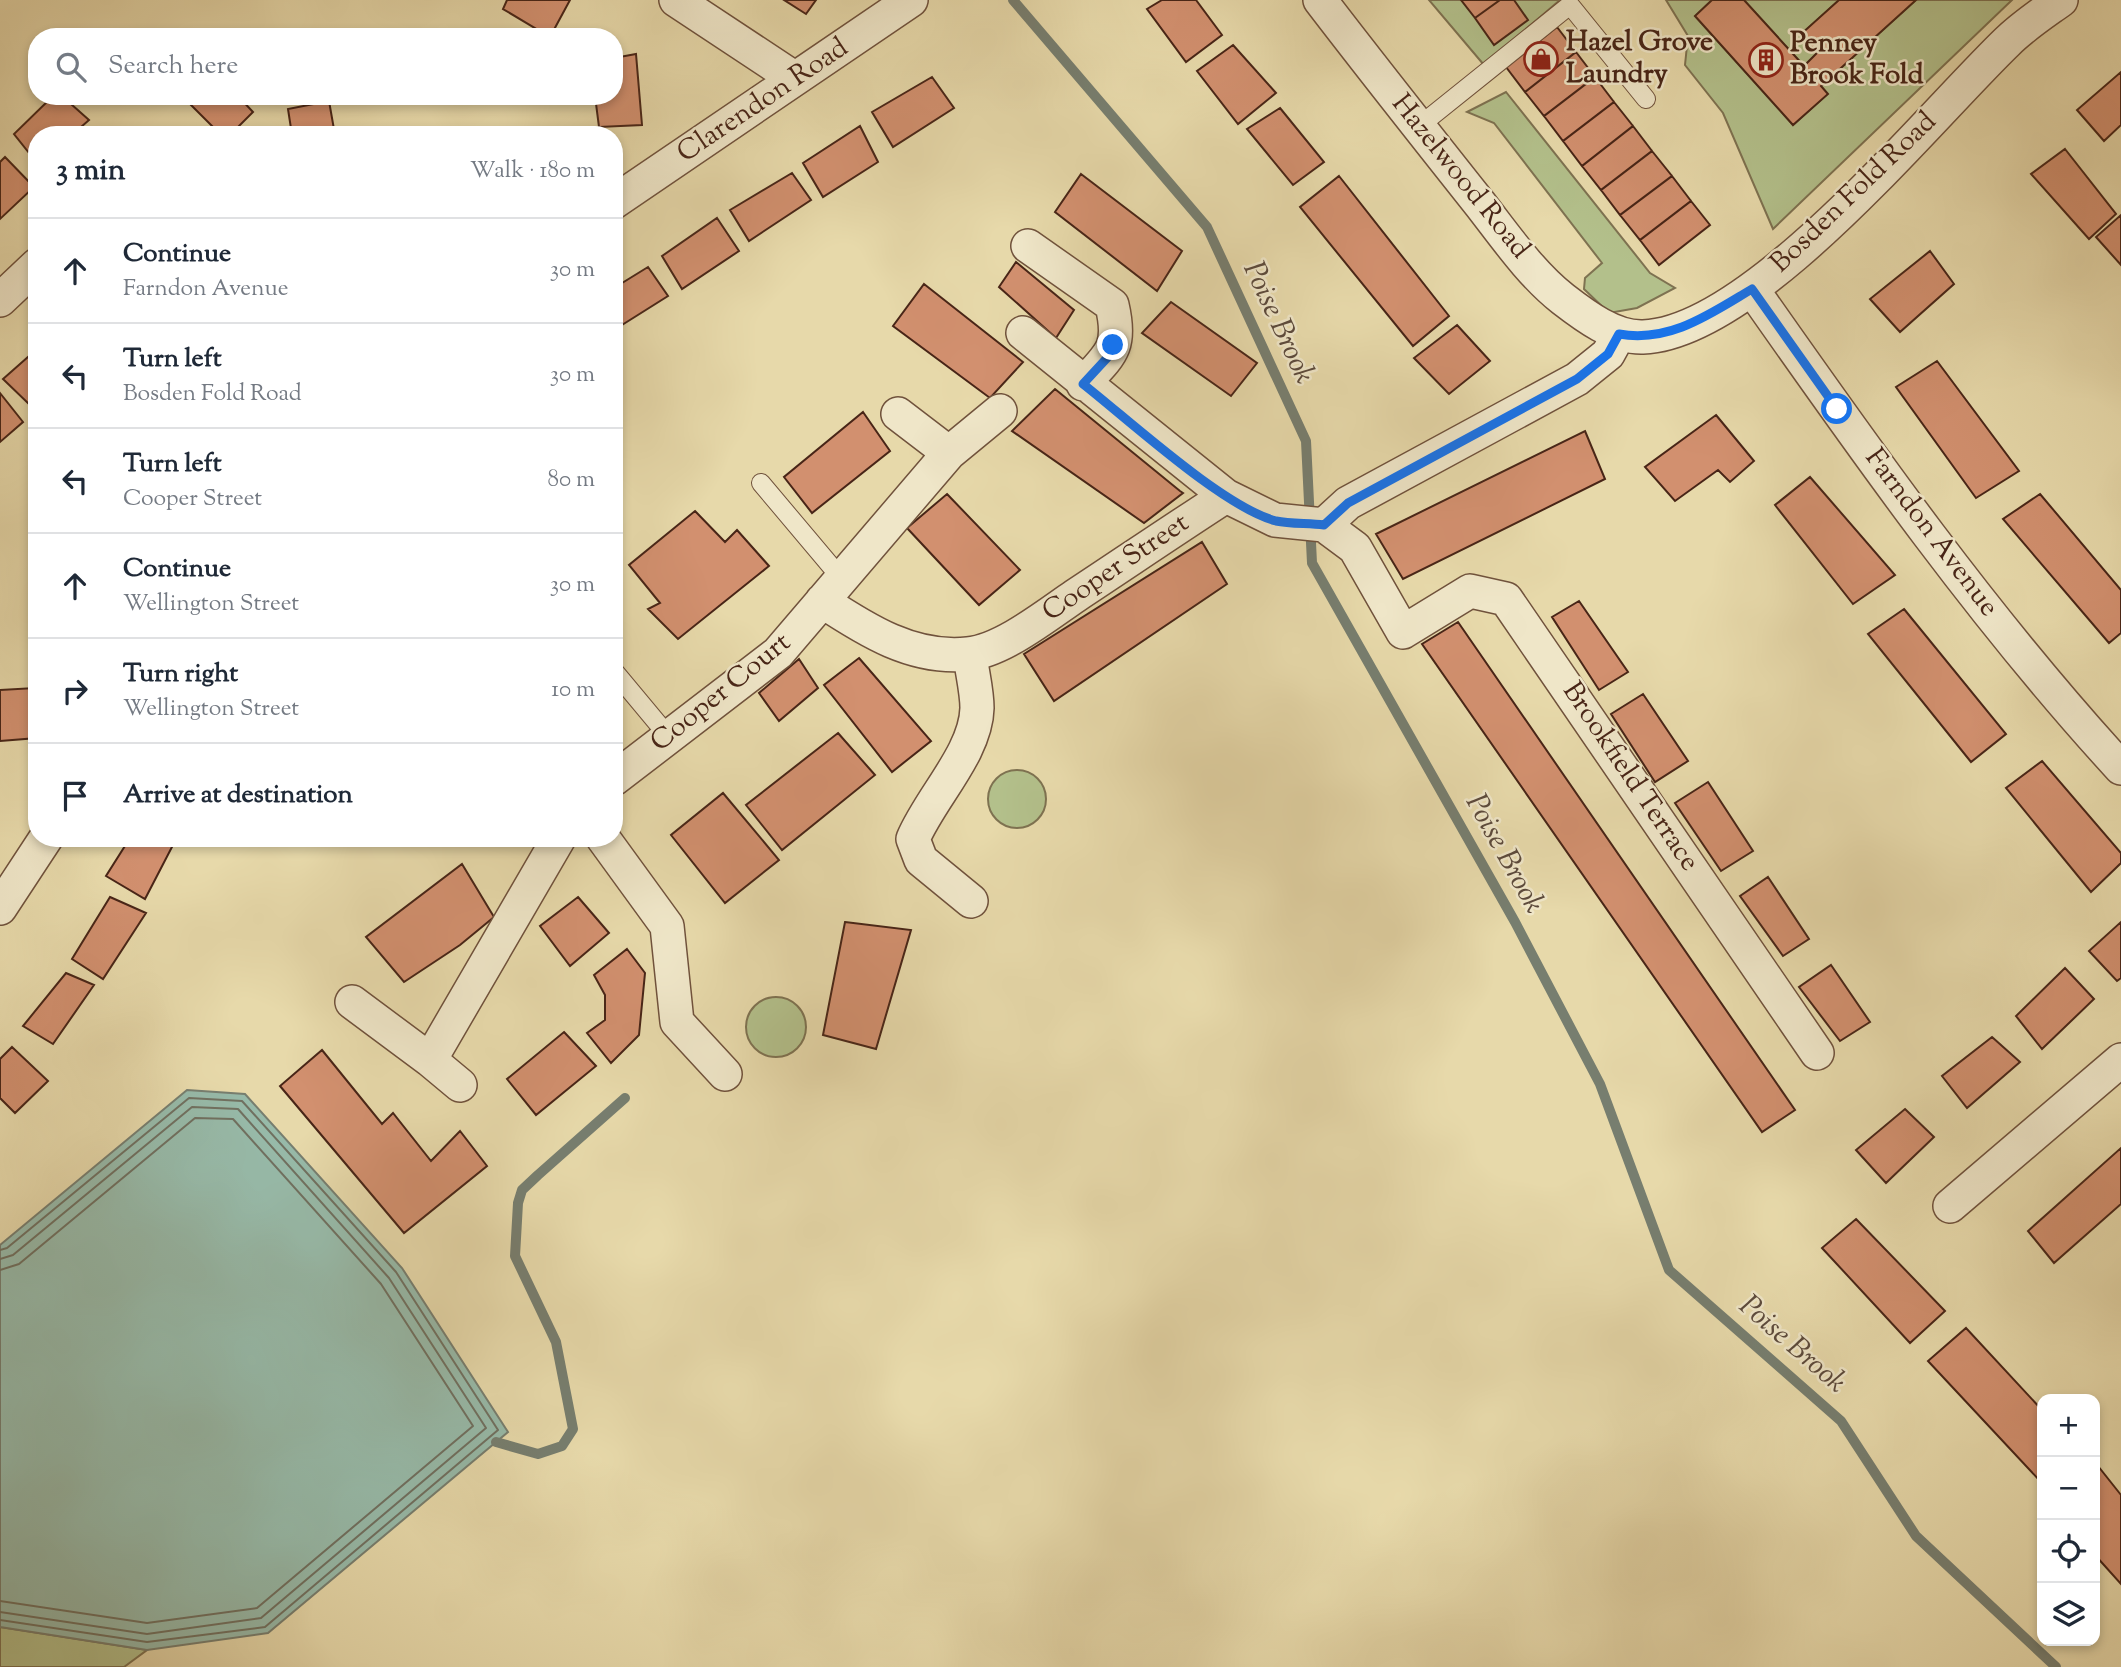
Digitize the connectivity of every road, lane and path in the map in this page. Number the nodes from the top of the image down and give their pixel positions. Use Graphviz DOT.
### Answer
graph roads {
  1 [pos="676,0"];
  2 [pos="911,0"];
  3 [pos="1320,0"];
  4 [pos="2061,0"];
  5 [pos="794,78"];
  6 [pos="1646,99"];
  7 [pos="1418,127"];
  8 [pos="623,196"];
  9 [pos="1028,246"];
  10 [pos="28,274"];
  11 [pos="1752,289"];
  12 [pos="0,300"];
  13 [pos="1023,333"];
  14 [pos="1619,334"];
  15 [pos="1083,384"];
  16 [pos="1000,411"];
  17 [pos="898,414"];
  18 [pos="949,453"];
  19 [pos="761,483"];
  20 [pos="1226,496"];
  21 [pos="1324,525"];
  22 [pos="832,590"];
  23 [pos="970,654"];
  24 [pos="623,682"];
  25 [pos="669,737"];
  26 [pos="2121,768"];
  27 [pos="623,772"];
  28 [pos="36,847"];
  29 [pos="554,847"];
  30 [pos="610,847"];
  31 [pos="11,870"];
  32 [pos="971,901"];
  33 [pos="0,908"];
  34 [pos="352,1002"];
  35 [pos="1818,1053"];
  36 [pos="430,1060"];
  37 [pos="2121,1060"];
  38 [pos="724,1074"];
  39 [pos="460,1085"];
  40 [pos="1950,1206"];
  1 -- 5 [label="street"];
  2 -- 5 [label="street, Clarendon Road"];
  3 -- 7 [label="street, Hazelwood Road"];
  4 -- 11 [label="street, Bosden Fold Road"];
  5 -- 8 [label="street, Clarendon Road"];
  6 -- 7 [label="lane"];
  7 -- 14 [label="street, Hazelwood Road"];
  9 -- 15 [label="street"];
  10 -- 12 [label="street"];
  11 -- 14 [label="street, Bosden Fold Road"];
  11 -- 26 [label="street, Farndon Avenue"];
  13 -- 15 [label="street"];
  14 -- 21 [label="street"];
  15 -- 20 [label="street"];
  16 -- 18 [label="street, Cooper Court"];
  17 -- 18 [label="street"];
  18 -- 22 [label="street, Cooper Court"];
  19 -- 22 [label="lane"];
  20 -- 21 [label="street"];
  20 -- 23 [label="street, Cooper Street"];
  21 -- 35 [label="street, Brookfield Terrace"];
  22 -- 23 [label="street"];
  22 -- 25 [label="street, Cooper Court"];
  23 -- 32 [label="street"];
  24 -- 25 [label="lane"];
  25 -- 27 [label="street, Cooper Court"];
  28 -- 31 [label="street"];
  29 -- 36 [label="street"];
  30 -- 38 [label="street"];
  31 -- 33 [label="street"];
  34 -- 36 [label="street"];
  36 -- 39 [label="street"];
  37 -- 40 [label="street"];
}
